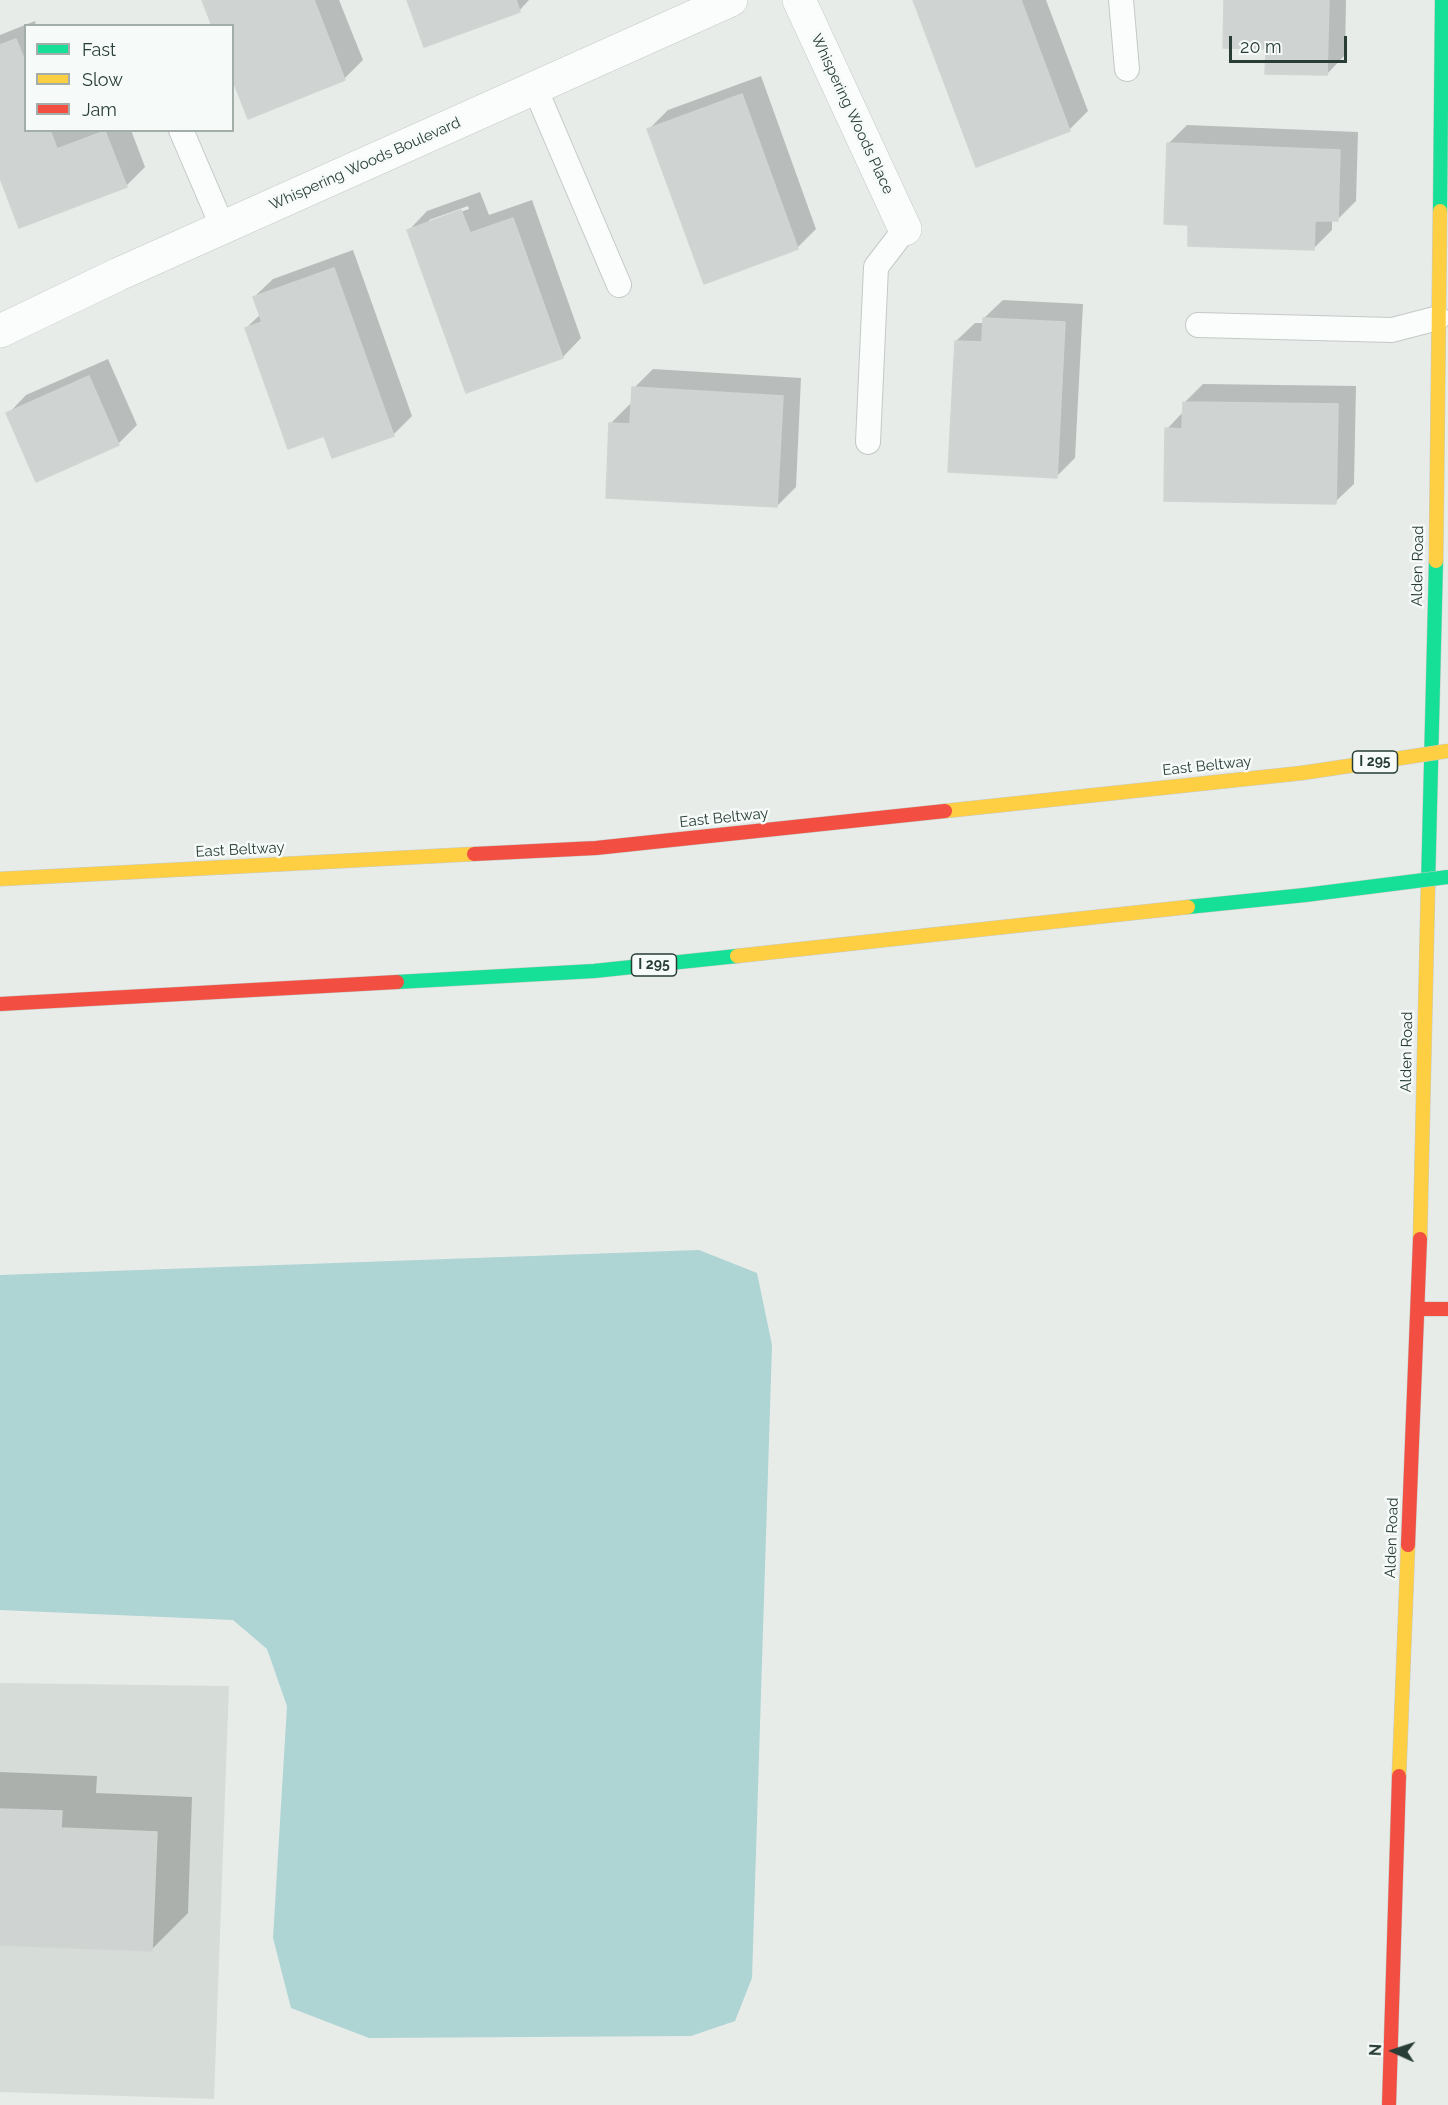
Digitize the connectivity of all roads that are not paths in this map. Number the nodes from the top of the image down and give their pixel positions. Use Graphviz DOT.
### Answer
graph roads {
  1 [pos="731,0"];
  2 [pos="799,0"];
  3 [pos="1121,0"];
  4 [pos="1442,0"];
  5 [pos="1127,69"];
  6 [pos="535,88"];
  7 [pos="182,132"];
  8 [pos="223,228"];
  9 [pos="904,229"];
  10 [pos="619,285"];
  11 [pos="1443,318"];
  12 [pos="1198,326"];
  13 [pos="0,331"];
  14 [pos="868,442"];
  15 [pos="1448,751"];
  16 [pos="1448,877"];
  17 [pos="0,879"];
  18 [pos="0,1004"];
  19 [pos="1448,1308"];
  20 [pos="1418,1309"];
  21 [pos="1389,2105"];
  1 -- 6 [label="street, Whispering Woods Boulevard"];
  2 -- 9 [label="street, Whispering Woods Place"];
  3 -- 5 [label="lane"];
  4 -- 11 [label="main road, Alden Road"];
  6 -- 8 [label="street, Whispering Woods Boulevard"];
  6 -- 10 [label="lane"];
  7 -- 8 [label="lane"];
  8 -- 13 [label="street, Whispering Woods Boulevard"];
  9 -- 14 [label="lane"];
  11 -- 12 [label="lane"];
  11 -- 20 [label="main road, Alden Road"];
  15 -- 17 [label="main road, East Beltway / I 295, bridge"];
  16 -- 18 [label="main road, I 295, bridge"];
  19 -- 20 [label="main road"];
  20 -- 21 [label="main road, Alden Road"];
}
